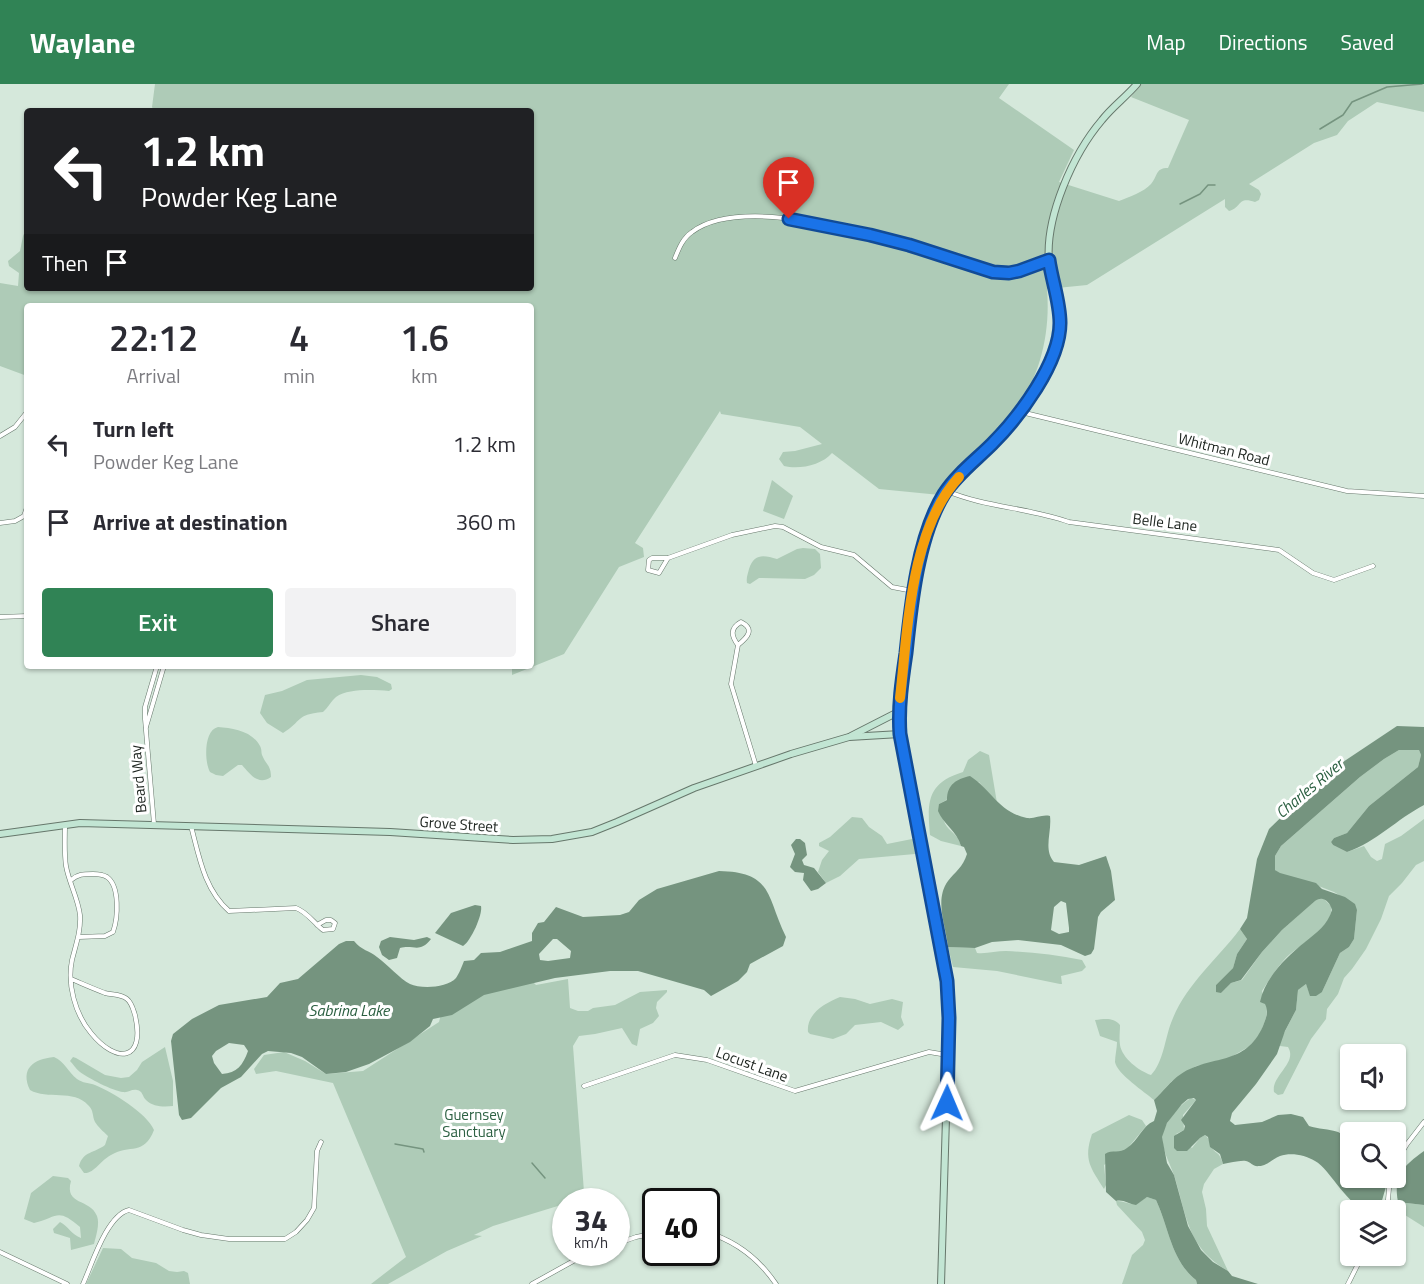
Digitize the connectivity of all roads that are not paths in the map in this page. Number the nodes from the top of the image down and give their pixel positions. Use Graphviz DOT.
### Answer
graph roads {
  1 [pos="1137,84"];
  2 [pos="675,258"];
  3 [pos="1049,260"];
  4 [pos="1021,412"];
  5 [pos="24,416"];
  6 [pos="0,435"];
  7 [pos="947,490"];
  8 [pos="1424,496"];
  9 [pos="24,516"];
  10 [pos="0,523"];
  11 [pos="668,558"];
  12 [pos="1373,566"];
  13 [pos="914,591"];
  14 [pos="24,616"];
  15 [pos="0,617"];
  16 [pos="738,645"];
  17 [pos="156,669"];
  18 [pos="163,669"];
  19 [pos="898,712"];
  20 [pos="145,731"];
  21 [pos="900,734"];
  22 [pos="849,737"];
  23 [pos="756,767"];
  24 [pos="65,824"];
  25 [pos="154,825"];
  26 [pos="191,826"];
  27 [pos="0,834"];
  28 [pos="68,870"];
  29 [pos="78,874"];
  30 [pos="70,880"];
  31 [pos="317,925"];
  32 [pos="79,937"];
  33 [pos="71,979"];
  34 [pos="948,1055"];
  35 [pos="584,1086"];
  36 [pos="1424,1122"];
  37 [pos="321,1142"];
  38 [pos="1406,1146"];
  39 [pos="720,1237"];
  40 [pos="0,1252"];
  41 [pos="564,1266"];
  42 [pos="1357,1266"];
  43 [pos="67,1284"];
  44 [pos="82,1284"];
  45 [pos="532,1284"];
  46 [pos="776,1284"];
  47 [pos="941,1284"];
  48 [pos="1348,1284"];
  1 -- 3 [label="street"];
  2 -- 3 [label="street"];
  3 -- 4 [label="street"];
  4 -- 7 [label="street"];
  4 -- 8 [label="street, Whitman Road"];
  5 -- 6 [label="street"];
  7 -- 12 [label="street, Belle Lane"];
  7 -- 13 [label="street"];
  9 -- 10 [label="street"];
  11 -- 11 [label="street"];
  11 -- 13 [label="street"];
  13 -- 19 [label="street"];
  14 -- 15 [label="street"];
  16 -- 16 [label="street"];
  16 -- 23 [label="street"];
  17 -- 20 [label="street, Beard Way"];
  18 -- 20 [label="street, Beard Way"];
  19 -- 21 [label="street"];
  19 -- 22 [label="street"];
  20 -- 25 [label="street, Beard Way"];
  21 -- 22 [label="street, Grove Street"];
  21 -- 34 [label="street"];
  22 -- 23 [label="street, Grove Street"];
  23 -- 26 [label="street, Grove Street"];
  24 -- 25 [label="street, Grove Street"];
  24 -- 27 [label="street, Grove Street"];
  24 -- 28 [label="street"];
  25 -- 26 [label="street, Grove Street"];
  26 -- 31 [label="street"];
  28 -- 29 [label="street"];
  28 -- 30 [label="street"];
  29 -- 30 [label="street"];
  29 -- 32 [label="street"];
  30 -- 32 [label="street"];
  32 -- 33 [label="street"];
  33 -- 33 [label="street"];
  34 -- 35 [label="street, Locust Lane"];
  34 -- 47 [label="street"];
  36 -- 38 [label="street"];
  37 -- 44 [label="street"];
  39 -- 46 [label="street"];
  40 -- 43 [label="street"];
  41 -- 45 [label="street"];
  42 -- 48 [label="street"];
}
